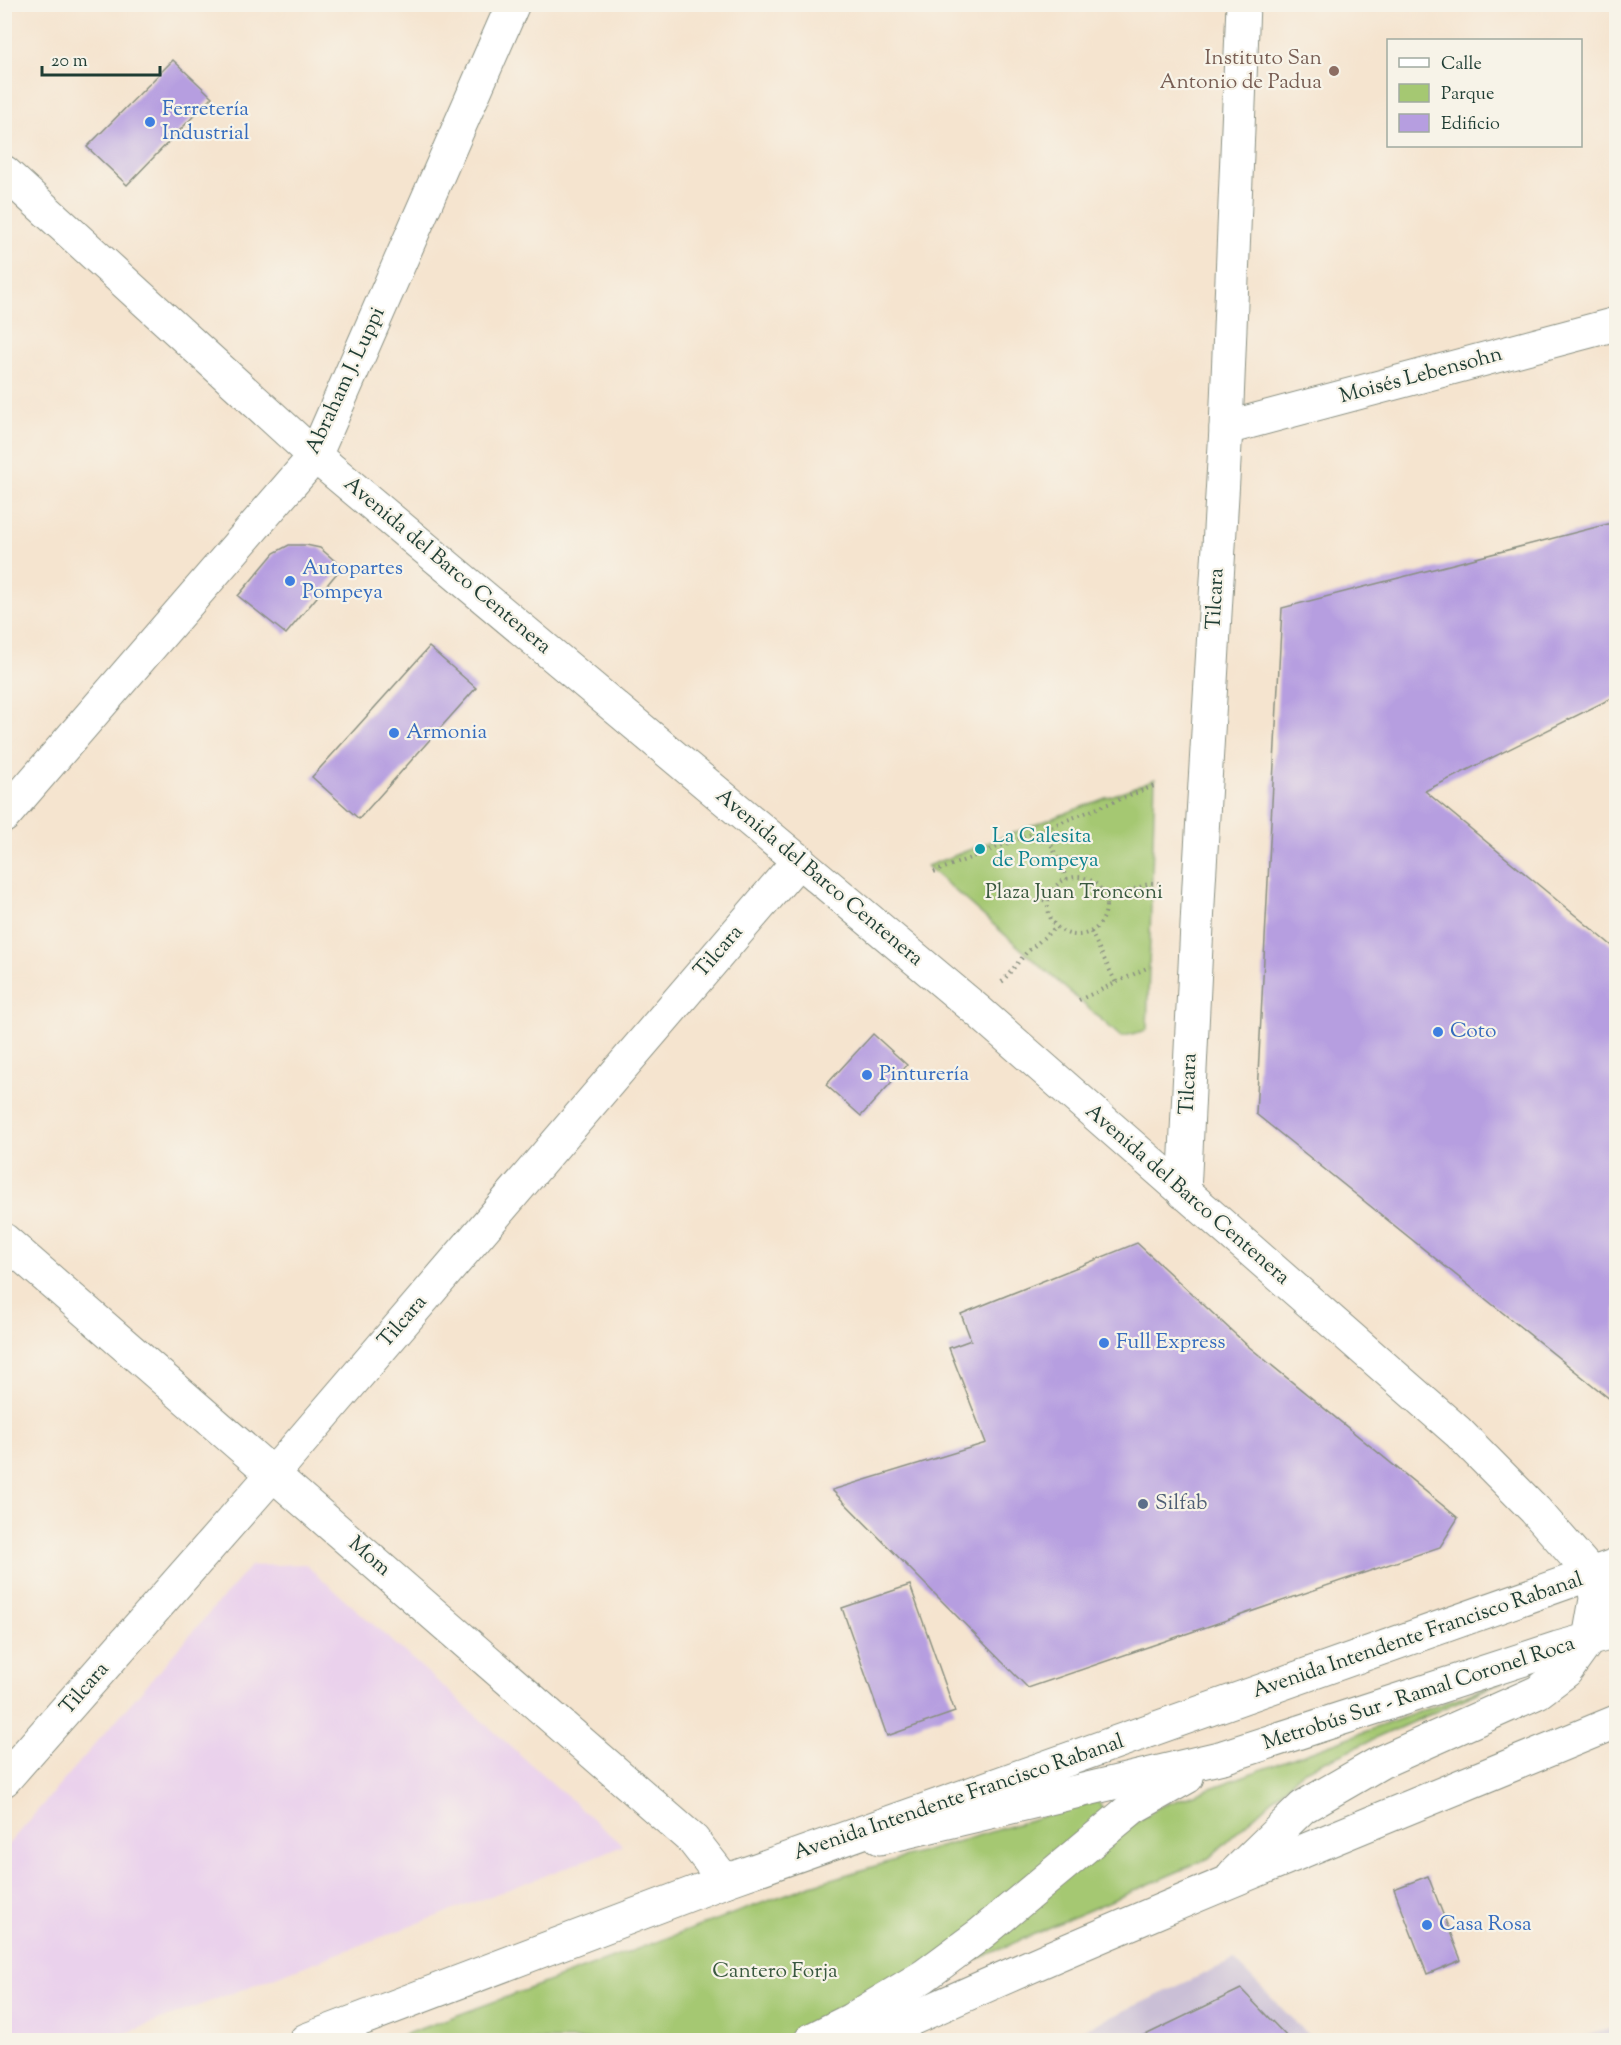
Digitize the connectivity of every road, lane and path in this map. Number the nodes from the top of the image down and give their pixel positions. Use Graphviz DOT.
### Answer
graph roads {
  1 [pos="513,4"];
  2 [pos="1243,4"];
  3 [pos="4,171"];
  4 [pos="1617,324"];
  5 [pos="1226,428"];
  6 [pos="315,456"];
  7 [pos="1154,786"];
  8 [pos="4,816"];
  9 [pos="1044,830"];
  10 [pos="799,860"];
  11 [pos="934,872"];
  12 [pos="1066,879"];
  13 [pos="1152,883"];
  14 [pos="1036,899"];
  15 [pos="1106,899"];
  16 [pos="1048,901"];
  17 [pos="1056,927"];
  18 [pos="1091,932"];
  19 [pos="1026,953"];
  20 [pos="1149,967"];
  21 [pos="1116,983"];
  22 [pos="1079,1000"];
  23 [pos="1184,1193"];
  24 [pos="4,1240"];
  25 [pos="274,1473"];
  26 [pos="1605,1569"];
  27 [pos="1617,1602"];
  28 [pos="1603,1636"];
  29 [pos="1617,1722"];
  30 [pos="1223,1757"];
  31 [pos="4,1780"];
  32 [pos="773,1864"];
  33 [pos="725,1881"];
  34 [pos="1221,1886"];
  35 [pos="306,2040"];
  36 [pos="811,2040"];
  37 [pos="865,2040"];
  1 -- 6 [label="main road, Abraham J. Luppi"];
  2 -- 5 [label="main road, Tilcara"];
  3 -- 6 [label="main road, Avenida del Barco Centenera"];
  4 -- 5 [label="main road, Moisés Lebensohn"];
  5 -- 23 [label="main road, Tilcara"];
  6 -- 8 [label="main road, Abraham J. Luppi"];
  6 -- 10 [label="main road, Avenida del Barco Centenera"];
  7 -- 9 [label="path"];
  9 -- 11 [label="path"];
  9 -- 12 [label="path"];
  10 -- 23 [label="main road, Avenida del Barco Centenera"];
  10 -- 25 [label="main road, Tilcara"];
  12 -- 15 [label="path"];
  12 -- 16 [label="path"];
  13 -- 15 [label="path"];
  14 -- 16 [label="path"];
  15 -- 18 [label="path"];
  16 -- 17 [label="path"];
  17 -- 18 [label="path"];
  17 -- 19 [label="path"];
  18 -- 21 [label="path"];
  20 -- 21 [label="path"];
  21 -- 22 [label="path"];
  23 -- 26 [label="main road, Avenida del Barco Centenera"];
  24 -- 25 [label="main road, Mom"];
  25 -- 31 [label="main road, Tilcara"];
  25 -- 33 [label="main road, Mom"];
  26 -- 27 [label="main road, Avenida del Barco Centenera"];
  26 -- 28 [label="main road"];
  26 -- 32 [label="main road, Avenida Intendente Francisco Rabanal"];
  28 -- 30 [label="main road, Metrobús Sur - Ramal Coronel Roca"];
  28 -- 34 [label="main road"];
  29 -- 34 [label="main road"];
  30 -- 32 [label="main road, Metrobús Sur - Ramal Coronel Roca"];
  30 -- 36 [label="main road, Metrobús Sur - Ramal Coronel Roca"];
  32 -- 33 [label="main road, Avenida Intendente Francisco Rabanal"];
  33 -- 35 [label="main road, Avenida Intendente Francisco Rabanal"];
  34 -- 37 [label="main road"];
}
